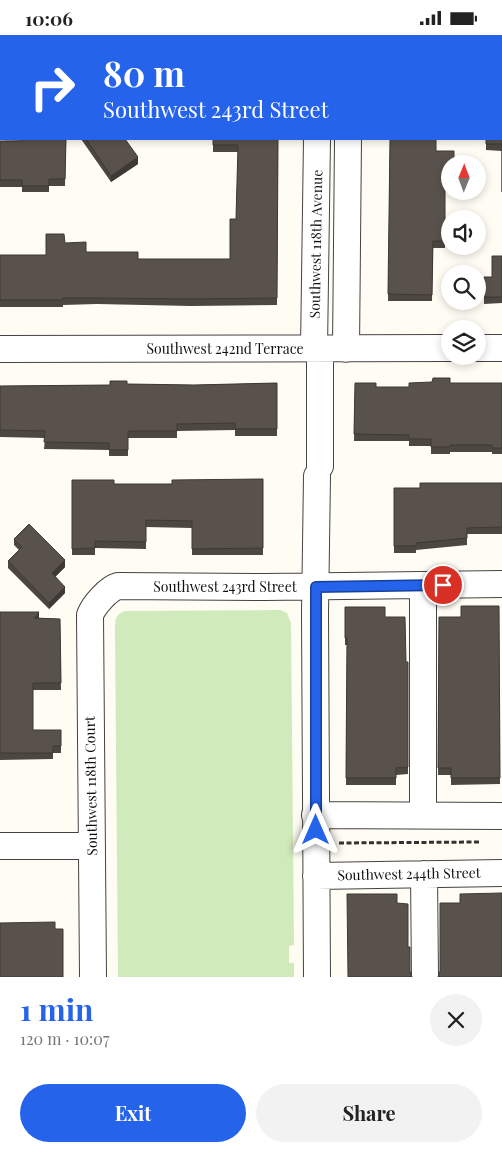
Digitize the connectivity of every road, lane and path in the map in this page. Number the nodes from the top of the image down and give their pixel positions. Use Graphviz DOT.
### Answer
graph roads {
  1 [pos="317,140"];
  2 [pos="348,140"];
  3 [pos="441,348"];
  4 [pos="486,348"];
  5 [pos="502,348"];
  6 [pos="0,349"];
  7 [pos="317,349"];
  8 [pos="346,349"];
  9 [pos="502,584"];
  10 [pos="423,585"];
  11 [pos="316,587"];
  12 [pos="102,599"];
  13 [pos="316,815"];
  14 [pos="423,815"];
  15 [pos="502,816"];
  16 [pos="483,842"];
  17 [pos="338,843"];
  18 [pos="0,846"];
  19 [pos="92,846"];
  20 [pos="502,873"];
  21 [pos="424,874"];
  22 [pos="316,876"];
  23 [pos="93,977"];
  24 [pos="317,977"];
  25 [pos="425,977"];
  1 -- 7 [label="street, Southwest 118th Avenue"];
  2 -- 8 [label="street"];
  3 -- 8 [label="street, Southwest 242nd Terrace"];
  4 -- 5 [label="street"];
  6 -- 7 [label="street, Southwest 242nd Terrace"];
  7 -- 8 [label="street, Southwest 242nd Terrace"];
  7 -- 11 [label="street, Southwest 118th Avenue"];
  9 -- 10 [label="street, Southwest 243rd Street"];
  10 -- 11 [label="street, Southwest 243rd Street"];
  10 -- 14 [label="street"];
  11 -- 12 [label="street, Southwest 243rd Street"];
  11 -- 13 [label="street"];
  12 -- 19 [label="street, Southwest 118th Court"];
  13 -- 14 [label="street"];
  13 -- 22 [label="street"];
  14 -- 15 [label="street"];
  16 -- 17 [label="path"];
  18 -- 19 [label="street"];
  19 -- 23 [label="street, Southwest 118th Court"];
  20 -- 21 [label="street, Southwest 244th Street"];
  21 -- 22 [label="street, Southwest 244th Street"];
  21 -- 25 [label="street"];
  22 -- 24 [label="street"];
}
